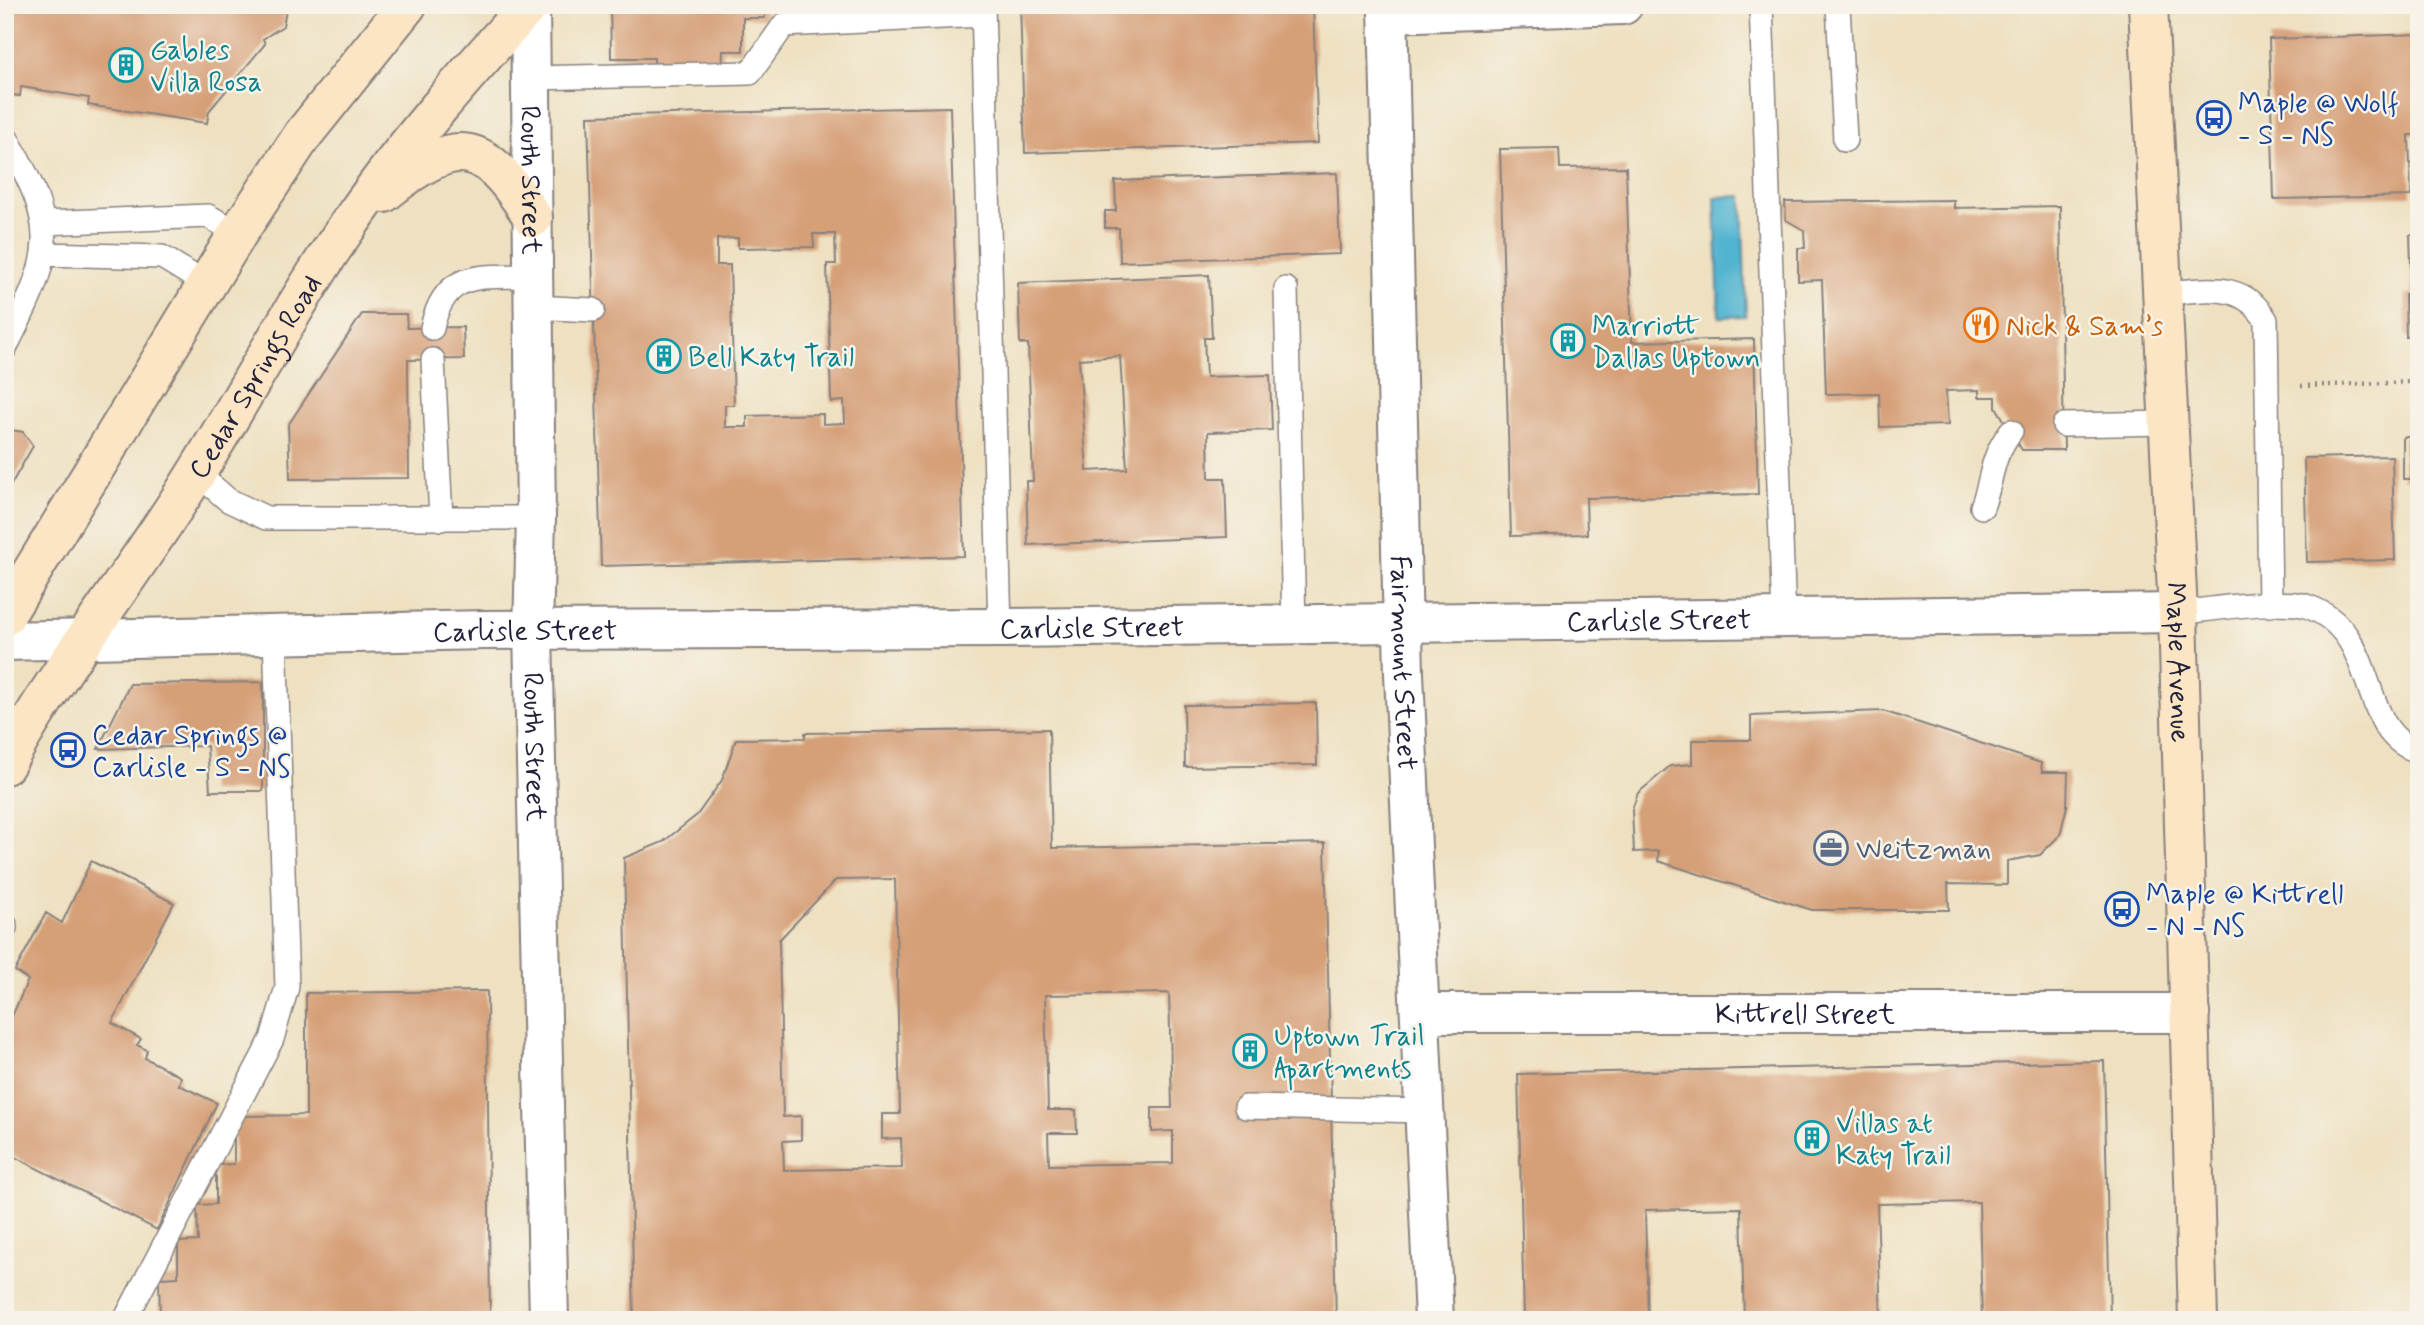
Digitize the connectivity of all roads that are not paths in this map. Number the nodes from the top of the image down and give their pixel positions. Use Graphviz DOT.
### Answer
graph roads {
  1 [pos="529,5"];
  2 [pos="1623,5"];
  3 [pos="1761,5"];
  4 [pos="1838,5"];
  5 [pos="2148,5"];
  6 [pos="400,9"];
  7 [pos="1388,9"];
  8 [pos="983,10"];
  9 [pos="531,78"];
  10 [pos="5,136"];
  11 [pos="1845,140"];
  12 [pos="352,218"];
  13 [pos="533,218"];
  14 [pos="44,223"];
  15 [pos="238,233"];
  16 [pos="43,254"];
  17 [pos="206,284"];
  18 [pos="1286,289"];
  19 [pos="534,291"];
  20 [pos="2163,293"];
  21 [pos="593,310"];
  22 [pos="432,328"];
  23 [pos="5,348"];
  24 [pos="433,360"];
  25 [pos="2169,423"];
  26 [pos="2064,425"];
  27 [pos="2011,431"];
  28 [pos="197,473"];
  29 [pos="1982,507"];
  30 [pos="536,518"];
  31 [pos="441,519"];
  32 [pos="2270,605"];
  33 [pos="2178,613"];
  34 [pos="5,616"];
  35 [pos="1784,619"];
  36 [pos="1404,624"];
  37 [pos="1294,625"];
  38 [pos="1000,628"];
  39 [pos="533,631"];
  40 [pos="275,636"];
  41 [pos="85,639"];
  42 [pos="5,641"];
  43 [pos="2419,751"];
  44 [pos="5,765"];
  45 [pos="1420,1013"];
  46 [pos="2190,1013"];
  47 [pos="1246,1107"];
  48 [pos="1424,1111"];
  49 [pos="125,1320"];
  50 [pos="549,1320"];
  51 [pos="1434,1320"];
  52 [pos="2197,1320"];
  1 -- 9 [label="street, Routh Street"];
  1 -- 12 [label="main road, Cedar Springs Road"];
  2 -- 7 [label="street"];
  3 -- 35 [label="lane"];
  4 -- 11 [label="lane"];
  5 -- 20 [label="main road, Maple Avenue"];
  6 -- 15 [label="main road"];
  7 -- 36 [label="street, Fairmount Street"];
  8 -- 9 [label="lane"];
  8 -- 38 [label="lane"];
  9 -- 13 [label="street, Routh Street"];
  10 -- 14 [label="lane"];
  12 -- 13 [label="main road"];
  12 -- 28 [label="main road, Cedar Springs Road"];
  13 -- 19 [label="street, Routh Street"];
  14 -- 15 [label="lane"];
  14 -- 16 [label="lane"];
  15 -- 17 [label="main road"];
  16 -- 17 [label="lane"];
  16 -- 23 [label="lane"];
  17 -- 34 [label="main road"];
  18 -- 37 [label="lane"];
  19 -- 21 [label="lane"];
  19 -- 22 [label="lane"];
  19 -- 30 [label="street, Routh Street"];
  20 -- 25 [label="main road, Maple Avenue"];
  20 -- 32 [label="lane"];
  24 -- 31 [label="lane"];
  25 -- 26 [label="lane"];
  25 -- 33 [label="main road, Maple Avenue"];
  27 -- 29 [label="lane"];
  28 -- 31 [label="lane"];
  28 -- 41 [label="main road, Cedar Springs Road"];
  30 -- 31 [label="lane"];
  30 -- 39 [label="street, Routh Street"];
  32 -- 33 [label="lane"];
  32 -- 43 [label="lane"];
  33 -- 35 [label="street, Carlisle Street"];
  33 -- 46 [label="main road, Maple Avenue"];
  35 -- 36 [label="street, Carlisle Street"];
  36 -- 37 [label="street, Carlisle Street"];
  36 -- 45 [label="street, Fairmount Street"];
  37 -- 38 [label="street, Carlisle Street"];
  38 -- 39 [label="street, Carlisle Street"];
  39 -- 40 [label="street, Carlisle Street"];
  39 -- 50 [label="street, Routh Street"];
  40 -- 41 [label="street, Carlisle Street"];
  40 -- 49 [label="lane"];
  41 -- 42 [label="street, Carlisle Street"];
  41 -- 44 [label="main road, Cedar Springs Road"];
  45 -- 46 [label="street, Kittrell Street"];
  45 -- 48 [label="street, Fairmount Street"];
  46 -- 52 [label="main road, Maple Avenue"];
  47 -- 48 [label="lane"];
  48 -- 51 [label="street, Fairmount Street"];
}
